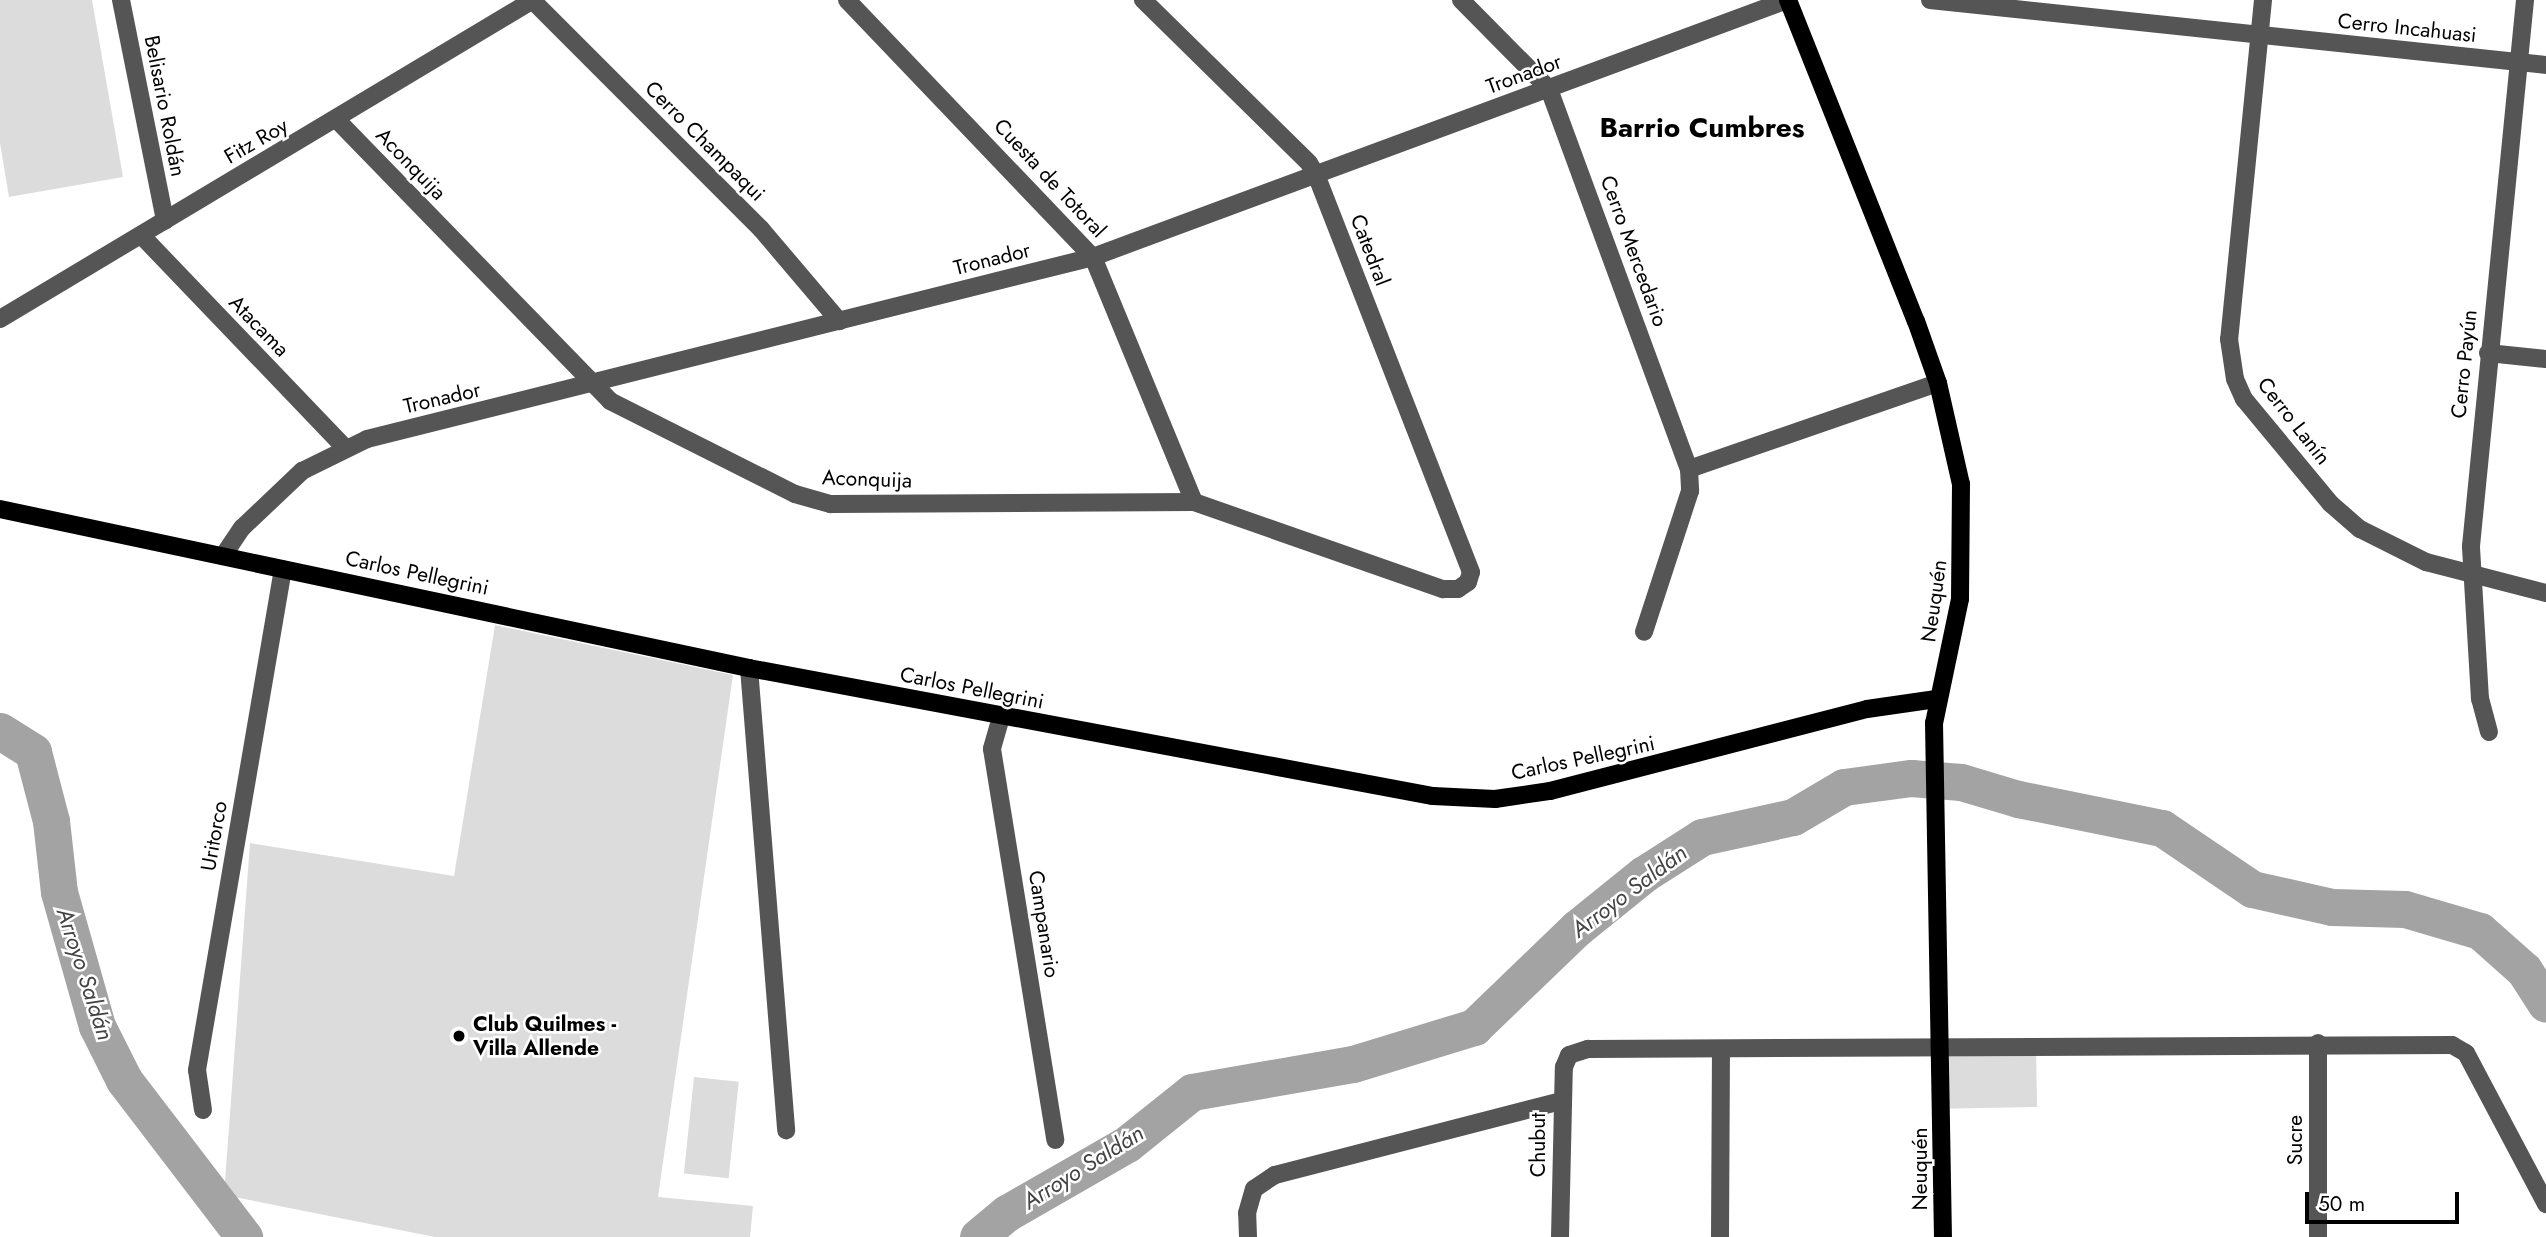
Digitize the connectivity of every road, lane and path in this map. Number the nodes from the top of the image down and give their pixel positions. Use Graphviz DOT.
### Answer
graph roads {
  1 [pos="121,0"];
  2 [pos="533,0"];
  3 [pos="847,0"];
  4 [pos="1143,0"];
  5 [pos="1461,0"];
  6 [pos="1788,0"];
  7 [pos="1930,0"];
  8 [pos="2263,0"];
  9 [pos="2525,0"];
  10 [pos="1976,2"];
  11 [pos="2260,36"];
  12 [pos="2520,63"];
  13 [pos="2546,65"];
  14 [pos="1549,89"];
  15 [pos="337,120"];
  16 [pos="1317,176"];
  17 [pos="165,221"];
  18 [pos="141,235"];
  19 [pos="1093,257"];
  20 [pos="0,319"];
  21 [pos="839,321"];
  22 [pos="2488,353"];
  23 [pos="2546,359"];
  24 [pos="1938,383"];
  25 [pos="595,385"];
  26 [pos="345,448"];
  27 [pos="1689,469"];
  28 [pos="1194,502"];
  29 [pos="0,509"];
  30 [pos="223,556"];
  31 [pos="283,569"];
  32 [pos="1471,572"];
  33 [pos="2470,575"];
  34 [pos="2546,593"];
  35 [pos="1644,632"];
  36 [pos="749,668"];
  37 [pos="1936,699"];
  38 [pos="1001,716"];
  39 [pos="2488,732"];
  40 [pos="2318,1043"];
  41 [pos="1942,1047"];
  42 [pos="1721,1048"];
  43 [pos="1561,1101"];
  44 [pos="203,1110"];
  45 [pos="786,1130"];
  46 [pos="1055,1139"];
  47 [pos="2546,1204"];
  48 [pos="1248,1237"];
  49 [pos="1560,1237"];
  50 [pos="1720,1237"];
  51 [pos="1943,1237"];
  52 [pos="2318,1237"];
  1 -- 17 [label="street, Belisario Roldán"];
  2 -- 15 [label="street, Fitz Roy"];
  2 -- 21 [label="street, Cerro Champaqui"];
  3 -- 19 [label="street, Cuesta de Totoral"];
  4 -- 16 [label="street, Catedral"];
  5 -- 14 [label="street, Cerro Mercedario"];
  6 -- 14 [label="street, Tronador"];
  6 -- 24 [label="main road, Neuquén"];
  7 -- 10 [label="street, Cerro Incahuasi"];
  8 -- 11 [label="street, Cerro Lanín"];
  9 -- 12 [label="street, Cerro Payún"];
  10 -- 11 [label="street, Cerro Incahuasi"];
  11 -- 12 [label="street, Cerro Incahuasi"];
  11 -- 33 [label="street, Cerro Lanín"];
  12 -- 13 [label="street, Cerro Incahuasi"];
  12 -- 22 [label="street, Cerro Payún"];
  14 -- 16 [label="street, Tronador"];
  14 -- 27 [label="street, Cerro Mercedario"];
  15 -- 17 [label="street, Fitz Roy"];
  15 -- 25 [label="street, Aconquija"];
  16 -- 19 [label="street, Tronador"];
  16 -- 32 [label="street, Catedral"];
  17 -- 18 [label="street, Fitz Roy"];
  18 -- 20 [label="street, Fitz Roy"];
  18 -- 26 [label="street, Atacama"];
  19 -- 21 [label="street, Tronador"];
  19 -- 28 [label="street, Cuesta de Totoral"];
  21 -- 25 [label="street, Tronador"];
  22 -- 23 [label="street"];
  22 -- 33 [label="street, Cerro Payún"];
  24 -- 27 [label="street"];
  24 -- 37 [label="main road, Neuquén"];
  25 -- 26 [label="street, Tronador"];
  25 -- 28 [label="street, Aconquija"];
  26 -- 30 [label="street, Tronador"];
  27 -- 35 [label="street"];
  28 -- 32 [label="street, Aconquija"];
  29 -- 30 [label="main road, Carlos Pellegrini"];
  30 -- 31 [label="main road, Carlos Pellegrini"];
  31 -- 36 [label="main road, Carlos Pellegrini"];
  31 -- 44 [label="street, Uritorco"];
  33 -- 34 [label="street, Cerro Lanín"];
  33 -- 39 [label="street, Cerro Payún"];
  36 -- 38 [label="main road, Carlos Pellegrini"];
  36 -- 45 [label="street"];
  37 -- 38 [label="main road, Carlos Pellegrini"];
  37 -- 41 [label="main road, Neuquén"];
  38 -- 46 [label="street, Campanario"];
  40 -- 41 [label="street"];
  40 -- 47 [label="street"];
  40 -- 52 [label="street, Sucre"];
  41 -- 42 [label="street"];
  41 -- 51 [label="main road, Neuquén"];
  42 -- 43 [label="street, Chubut"];
  42 -- 50 [label="street"];
  43 -- 48 [label="street"];
  43 -- 49 [label="street, Chubut"];
}
